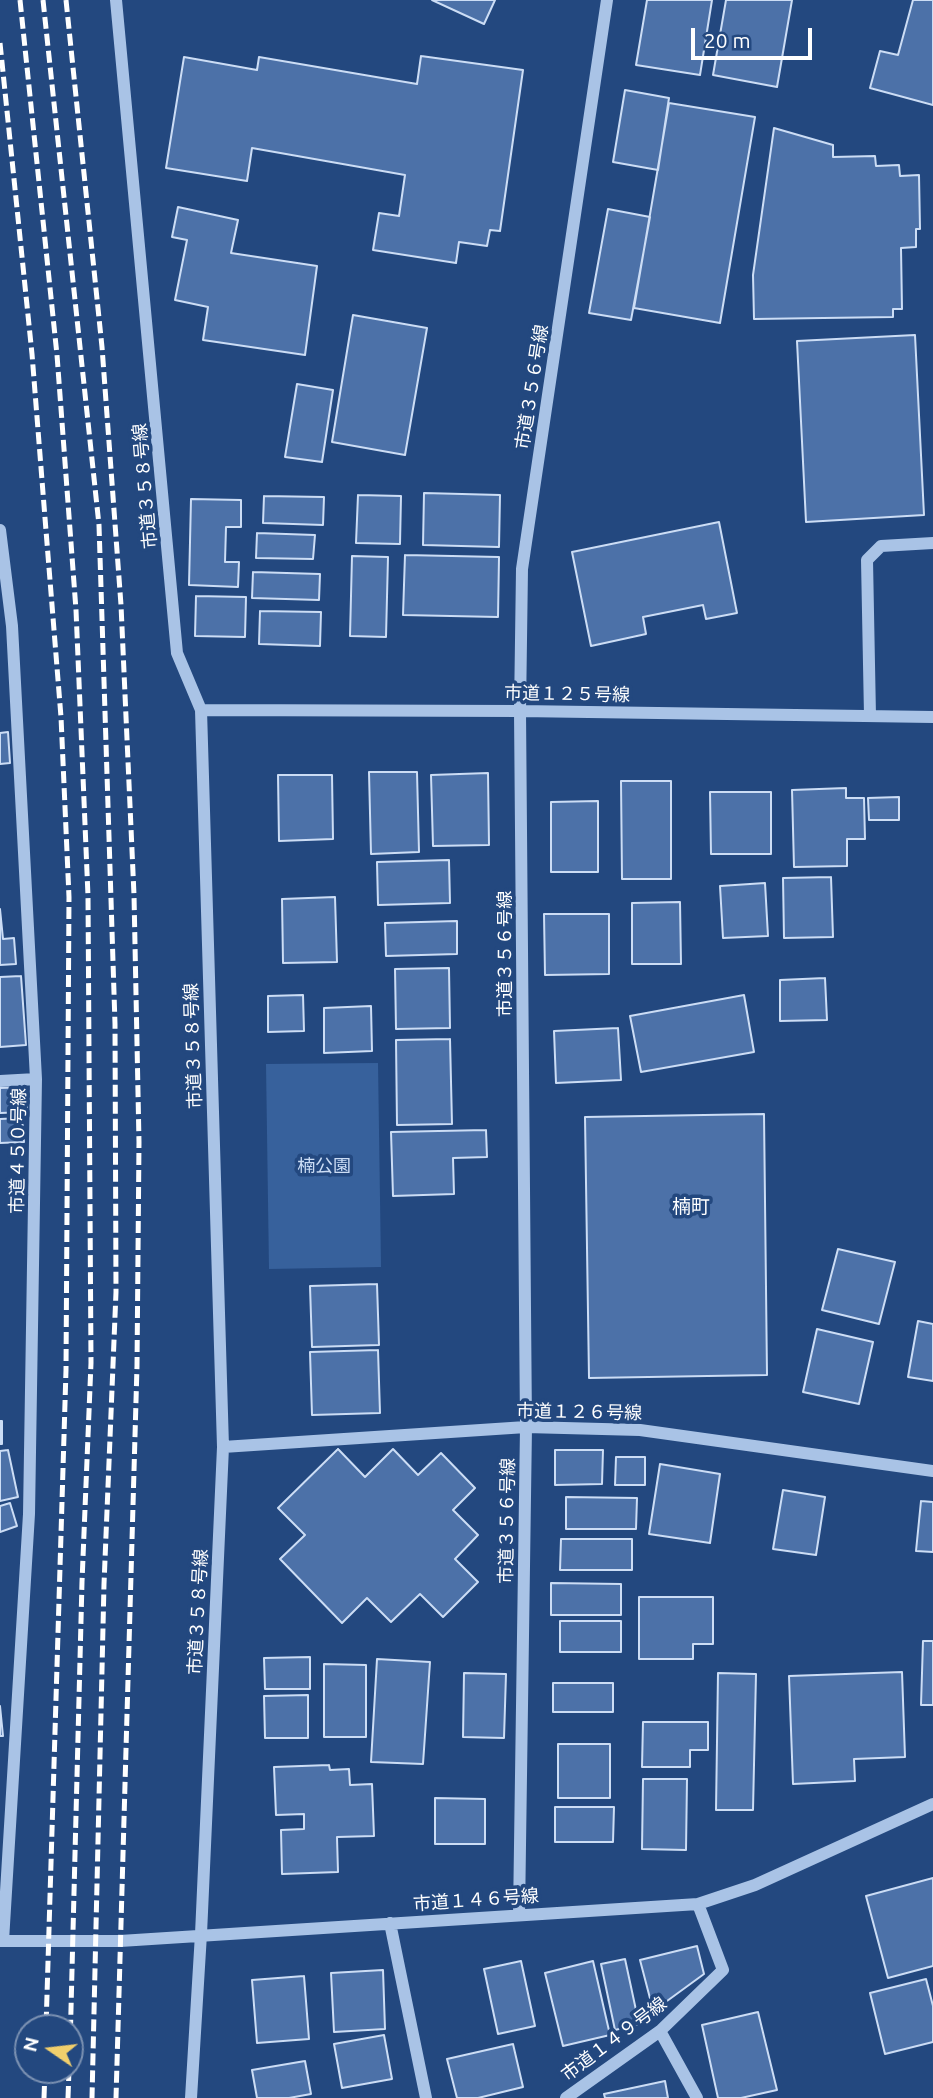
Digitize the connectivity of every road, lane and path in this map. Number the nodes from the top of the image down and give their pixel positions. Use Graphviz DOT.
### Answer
graph roads {
  1 [pos="116,0"];
  2 [pos="607,0"];
  3 [pos="0,530"];
  4 [pos="933,543"];
  5 [pos="6,627"];
  6 [pos="201,710"];
  7 [pos="520,711"];
  8 [pos="870,716"];
  9 [pos="933,717"];
  10 [pos="36,1079"];
  11 [pos="0,1081"];
  12 [pos="526,1427"];
  13 [pos="223,1447"];
  14 [pos="933,1471"];
  15 [pos="933,1804"];
  16 [pos="698,1904"];
  17 [pos="519,1915"];
  18 [pos="390,1923"];
  19 [pos="201,1934"];
  20 [pos="1,1941"];
  21 [pos="660,2031"];
  22 [pos="191,2098"];
  23 [pos="426,2098"];
  24 [pos="566,2098"];
  25 [pos="697,2098"];
  1 -- 6 [label="street, 市道３５８号線"];
  2 -- 7 [label="street, 市道３５６号線"];
  3 -- 5 [label="street, 市道４５０号線"];
  4 -- 8 [label="street"];
  5 -- 10 [label="street, 市道４５０号線"];
  6 -- 7 [label="street, 市道１２５号線"];
  6 -- 13 [label="street, 市道３５８号線"];
  7 -- 8 [label="street, 市道１２５号線"];
  7 -- 12 [label="street, 市道３５６号線"];
  8 -- 9 [label="street, 市道１２５号線"];
  10 -- 11 [label="street"];
  10 -- 20 [label="street, 市道４５０号線"];
  12 -- 13 [label="street, 市道１２６号線"];
  12 -- 14 [label="street, 市道１２６号線"];
  12 -- 17 [label="street, 市道３５６号線"];
  13 -- 19 [label="street, 市道３５８号線"];
  15 -- 16 [label="street, 市道１４６号線"];
  16 -- 17 [label="street, 市道１４６号線"];
  16 -- 21 [label="street, 市道１４９号線"];
  17 -- 18 [label="street, 市道１４６号線"];
  18 -- 19 [label="street, 市道１４６号線"];
  18 -- 23 [label="street"];
  19 -- 20 [label="street, 市道１４６号線"];
  19 -- 22 [label="street, 市道３５８号線"];
  21 -- 24 [label="street, 市道１４９号線"];
  21 -- 25 [label="street"];
}
